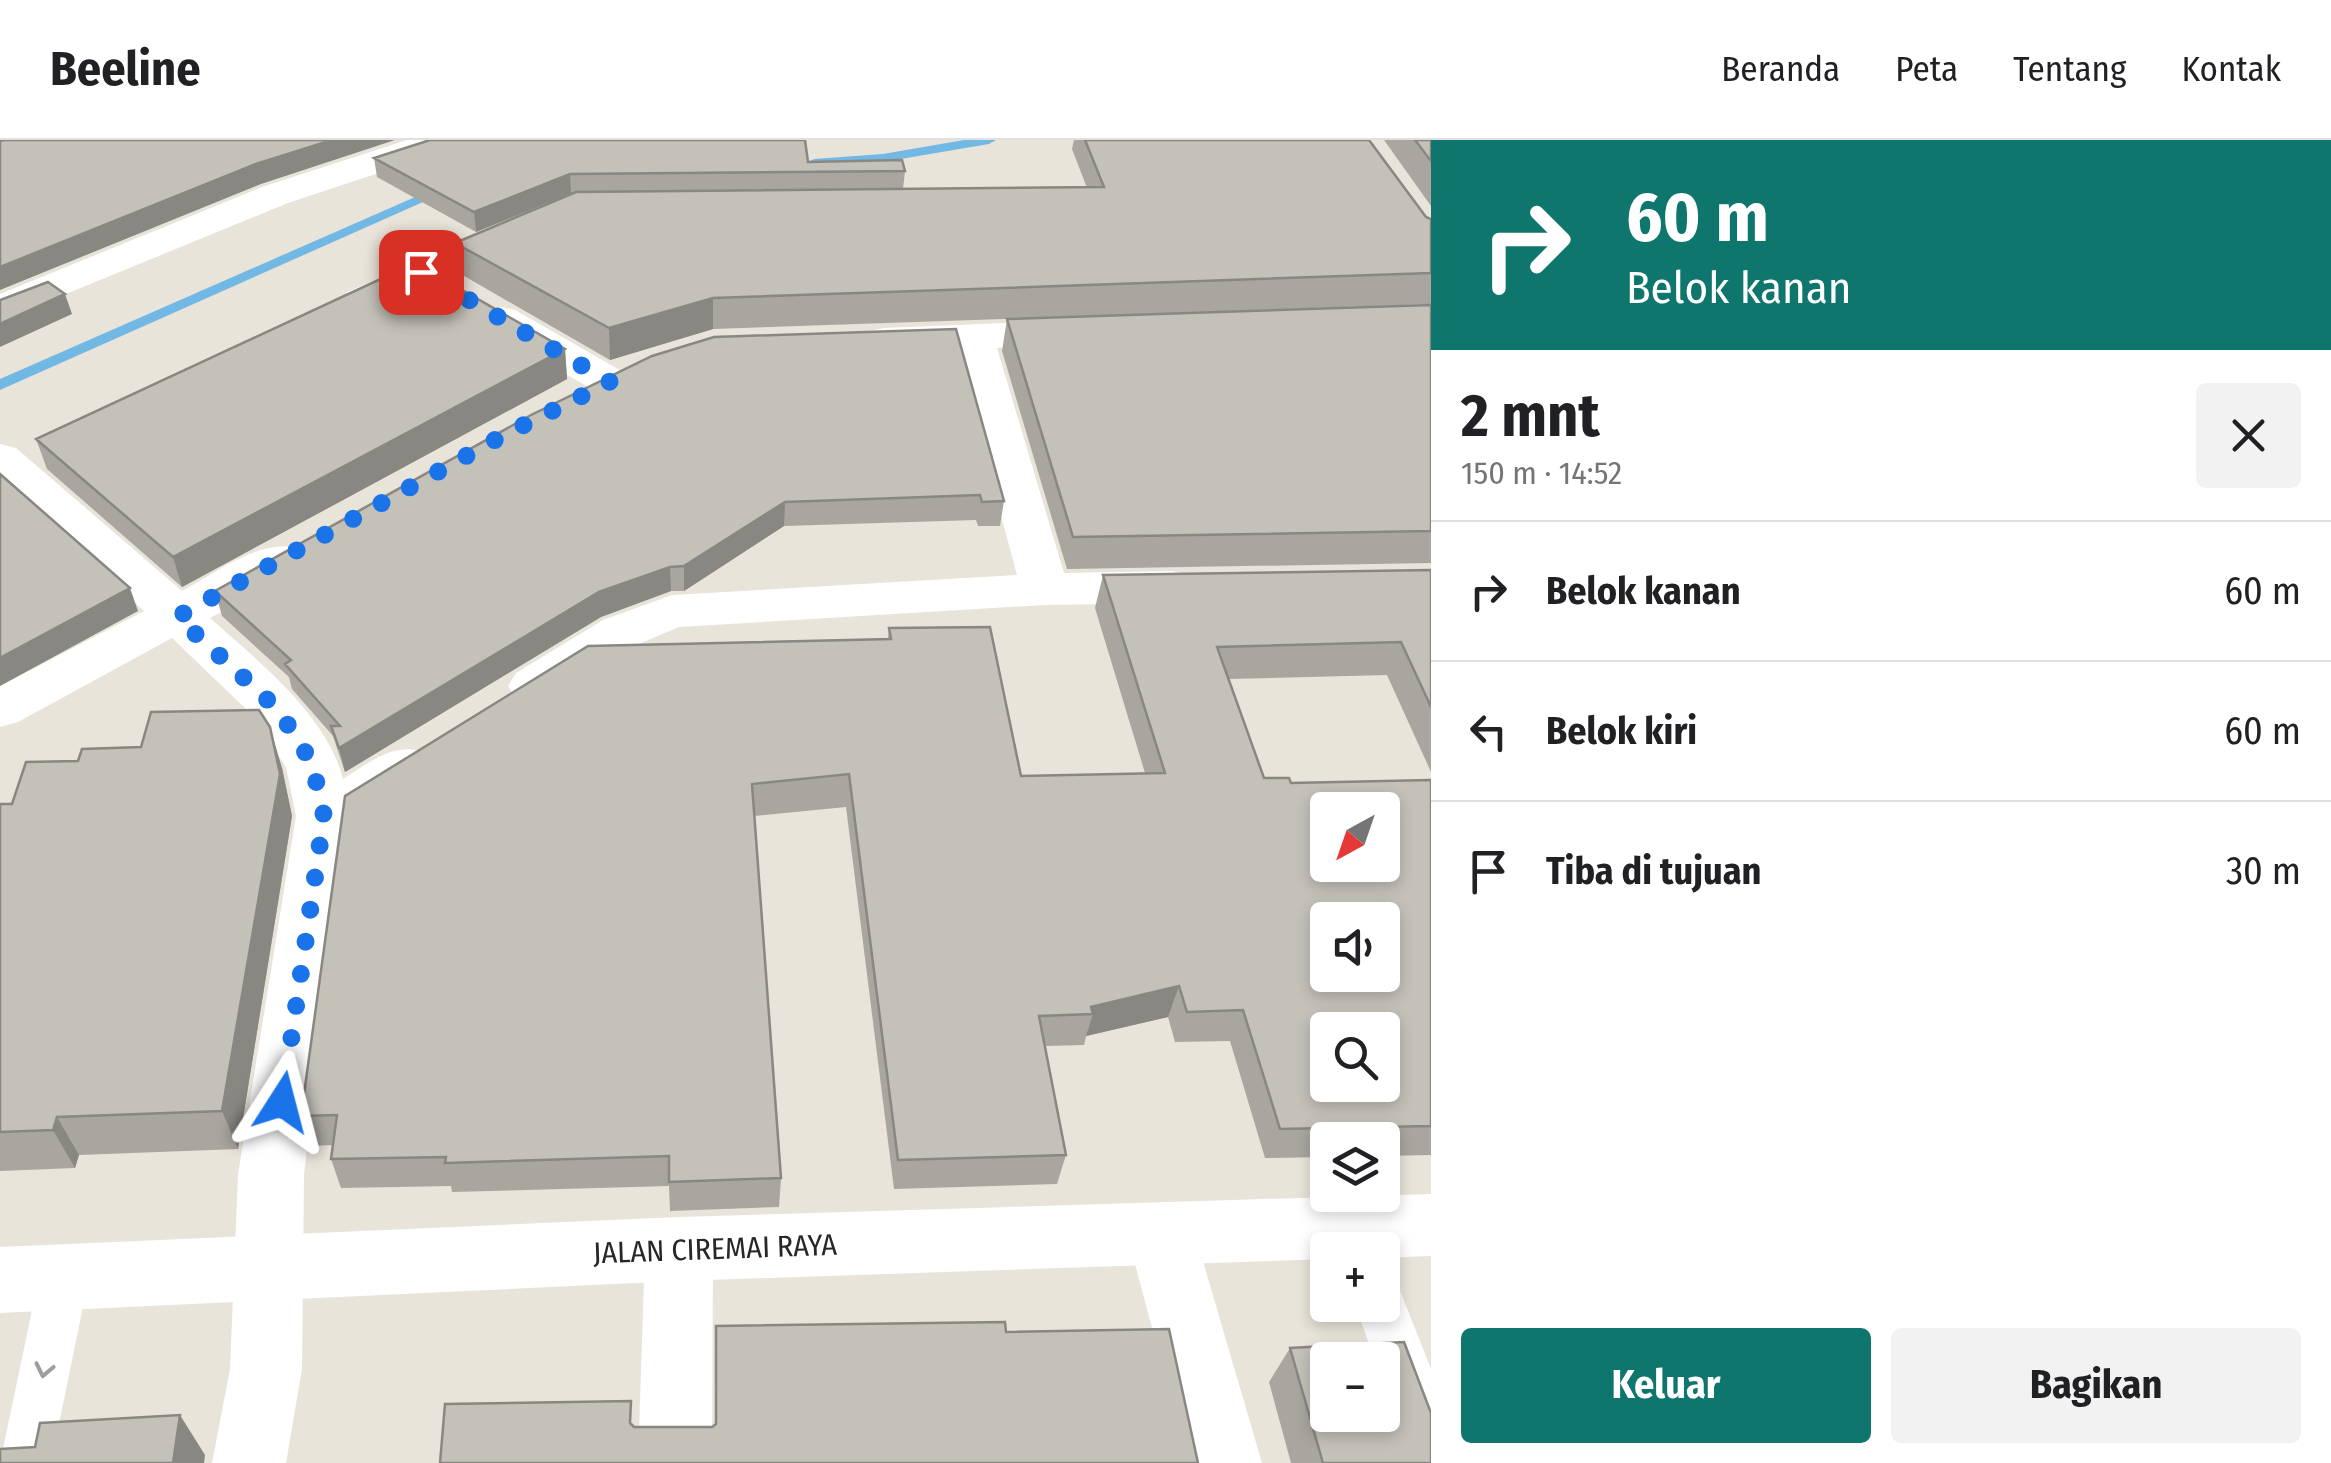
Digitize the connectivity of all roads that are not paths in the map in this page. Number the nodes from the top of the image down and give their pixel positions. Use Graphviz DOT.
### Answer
graph roads {
  1 [pos="444,140"];
  2 [pos="558,213"];
  3 [pos="449,289"];
  4 [pos="0,308"];
  5 [pos="334,313"];
  6 [pos="1119,331"];
  7 [pos="973,338"];
  8 [pos="853,341"];
  9 [pos="564,405"];
  10 [pos="12,461"];
  11 [pos="314,541"];
  12 [pos="1219,586"];
  13 [pos="1045,589"];
  14 [pos="177,617"];
  15 [pos="0,709"];
  16 [pos="489,714"];
  17 [pos="440,745"];
  18 [pos="324,816"];
  19 [pos="1431,1225"];
  20 [pos="1393,1232"];
  21 [pos="1161,1234"];
  22 [pos="1310,1238"];
  23 [pos="679,1248"];
  24 [pos="268,1270"];
  25 [pos="32,1278"];
  26 [pos="1387,1322"];
  27 [pos="1431,1440"];
  28 [pos="24,1463"];
  29 [pos="249,1463"];
  30 [pos="675,1463"];
  31 [pos="1225,1463"];
  1 -- 4 [label="street"];
  2 -- 3 [label="street"];
  3 -- 5 [label="street"];
  3 -- 9 [label="street"];
  6 -- 7 [label="street"];
  7 -- 8 [label="street"];
  7 -- 13 [label="street"];
  10 -- 14 [label="street"];
  11 -- 14 [label="street"];
  12 -- 13 [label="street"];
  13 -- 16 [label="street"];
  14 -- 15 [label="street"];
  14 -- 18 [label="street"];
  17 -- 18 [label="street"];
  18 -- 24 [label="street"];
  19 -- 20 [label="street, JALAN CIREMAI RAYA"];
  21 -- 22 [label="street, JALAN CIREMAI RAYA"];
  21 -- 23 [label="street, JALAN CIREMAI RAYA"];
  21 -- 31 [label="street"];
  23 -- 24 [label="street, JALAN CIREMAI RAYA"];
  23 -- 30 [label="street"];
  24 -- 25 [label="street, JALAN CIREMAI RAYA"];
  24 -- 29 [label="street"];
  25 -- 28 [label="lane, one-way"];
  26 -- 27 [label="lane"];
}
